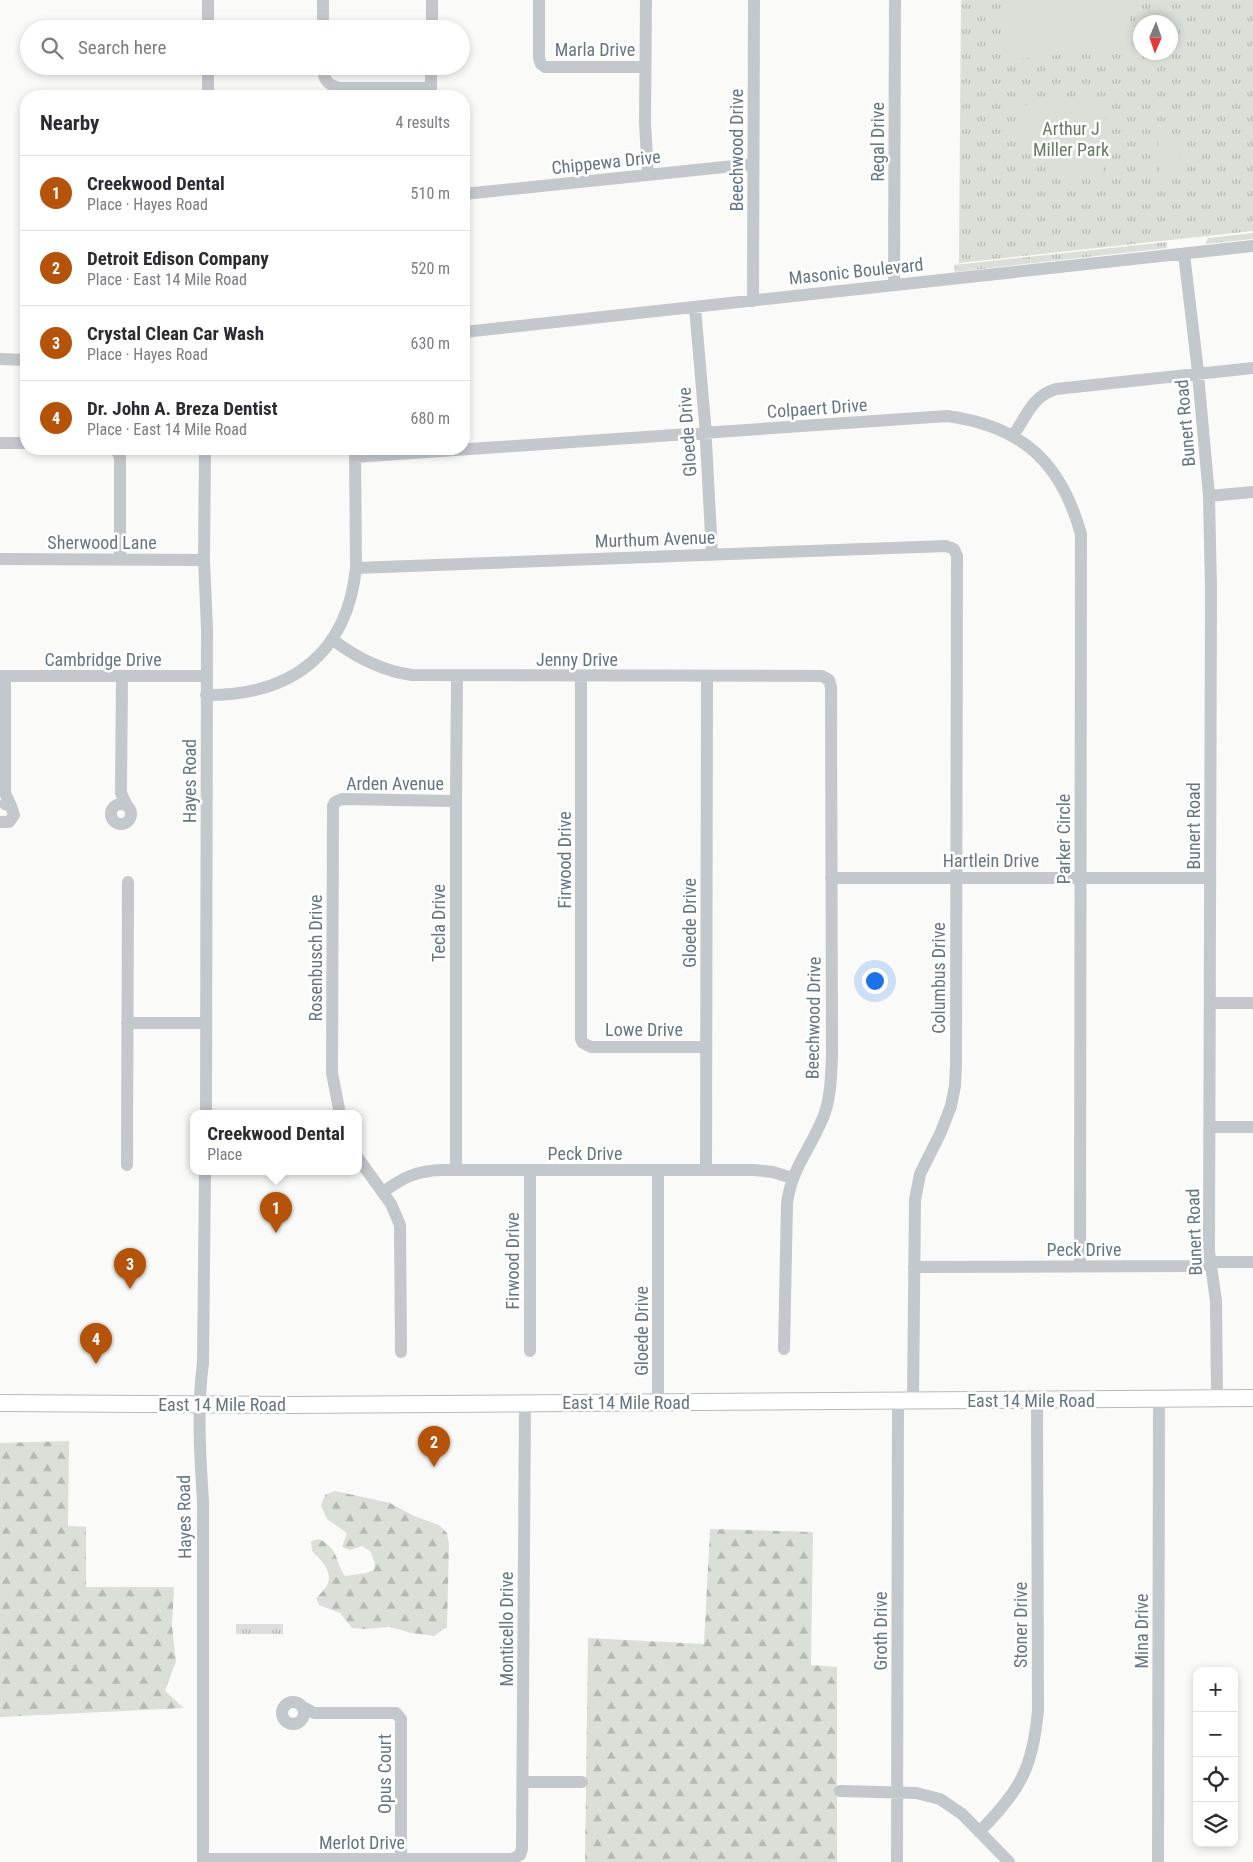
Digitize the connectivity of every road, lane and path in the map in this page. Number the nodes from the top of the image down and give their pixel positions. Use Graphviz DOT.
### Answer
graph roads {
  1 [pos="208,0"];
  2 [pos="323,0"];
  3 [pos="432,0"];
  4 [pos="539,0"];
  5 [pos="646,0"];
  6 [pos="754,0"];
  7 [pos="895,0"];
  8 [pos="208,20"];
  9 [pos="323,20"];
  10 [pos="432,20"];
  11 [pos="645,67"];
  12 [pos="208,75"];
  13 [pos="324,75"];
  14 [pos="432,75"];
  15 [pos="208,90"];
  16 [pos="386,90"];
  17 [pos="431,90"];
  18 [pos="753,164"];
  19 [pos="648,175"];
  20 [pos="470,193"];
  21 [pos="1253,246"];
  22 [pos="1184,254"];
  23 [pos="894,285"];
  24 [pos="753,301"];
  25 [pos="695,308"];
  26 [pos="470,331"];
  27 [pos="0,360"];
  28 [pos="20,360"];
  29 [pos="1253,368"];
  30 [pos="1198,373"];
  31 [pos="705,434"];
  32 [pos="1013,436"];
  33 [pos="0,443"];
  34 [pos="20,443"];
  35 [pos="470,447"];
  36 [pos="119,455"];
  37 [pos="205,455"];
  38 [pos="355,455"];
  39 [pos="1253,492"];
  40 [pos="1210,496"];
  41 [pos="954,549"];
  42 [pos="712,554"];
  43 [pos="0,559"];
  44 [pos="120,559"];
  45 [pos="204,560"];
  46 [pos="356,568"];
  47 [pos="333,640"];
  48 [pos="2,676"];
  49 [pos="122,676"];
  50 [pos="207,676"];
  51 [pos="457,676"];
  52 [pos="582,676"];
  53 [pos="707,677"];
  54 [pos="829,680"];
  55 [pos="206,694"];
  56 [pos="456,801"];
  57 [pos="4,802"];
  58 [pos="335,802"];
  59 [pos="122,806"];
  60 [pos="0,822"];
  61 [pos="956,877"];
  62 [pos="831,878"];
  63 [pos="1080,878"];
  64 [pos="1210,878"];
  65 [pos="128,882"];
  66 [pos="1210,1002"];
  67 [pos="1253,1003"];
  68 [pos="127,1023"];
  69 [pos="205,1023"];
  70 [pos="583,1043"];
  71 [pos="706,1047"];
  72 [pos="206,1110"];
  73 [pos="339,1110"];
  74 [pos="1210,1127"];
  75 [pos="1253,1127"];
  76 [pos="362,1163"];
  77 [pos="127,1165"];
  78 [pos="456,1170"];
  79 [pos="530,1170"];
  80 [pos="658,1170"];
  81 [pos="706,1170"];
  82 [pos="205,1175"];
  83 [pos="792,1178"];
  84 [pos="383,1192"];
  85 [pos="1253,1262"];
  86 [pos="1210,1264"];
  87 [pos="914,1266"];
  88 [pos="1080,1266"];
  89 [pos="784,1349"];
  90 [pos="401,1352"];
  91 [pos="530,1352"];
  92 [pos="1217,1398"];
  93 [pos="1253,1398"];
  94 [pos="1159,1399"];
  95 [pos="906,1400"];
  96 [pos="1037,1400"];
  97 [pos="525,1402"];
  98 [pos="658,1402"];
  99 [pos="201,1404"];
  100 [pos="0,1407"];
  101 [pos="306,1713"];
  102 [pos="523,1782"];
  103 [pos="582,1782"];
  104 [pos="840,1791"];
  105 [pos="897,1793"];
  106 [pos="979,1832"];
  107 [pos="520,1855"];
  108 [pos="402,1859"];
  109 [pos="203,1861"];
  110 [pos="897,1862"];
  111 [pos="1009,1862"];
  112 [pos="1158,1862"];
  1 -- 8 [label="street"];
  2 -- 9 [label="street"];
  3 -- 10 [label="street"];
  4 -- 11 [label="street, Marla Drive"];
  5 -- 11 [label="street"];
  6 -- 18 [label="street, Beechwood Drive"];
  7 -- 23 [label="street, Regal Drive"];
  11 -- 19 [label="street"];
  12 -- 15 [label="street"];
  13 -- 16 [label="street"];
  14 -- 17 [label="street"];
  18 -- 19 [label="street, Chippewa Drive"];
  18 -- 24 [label="street, Beechwood Drive"];
  19 -- 20 [label="street, Chippewa Drive"];
  21 -- 22 [label="street, Masonic Boulevard"];
  22 -- 23 [label="street, Masonic Boulevard"];
  22 -- 30 [label="street, Bunert Road"];
  23 -- 24 [label="street, Masonic Boulevard"];
  24 -- 25 [label="street, Masonic Boulevard"];
  25 -- 26 [label="street, Masonic Boulevard"];
  25 -- 31 [label="street, Gloede Drive"];
  27 -- 28 [label="street"];
  29 -- 30 [label="street"];
  30 -- 32 [label="street"];
  30 -- 40 [label="street, Bunert Road"];
  31 -- 32 [label="street, Colpaert Drive"];
  31 -- 35 [label="street, Colpaert Drive"];
  31 -- 42 [label="street, Gloede Drive"];
  32 -- 63 [label="street, Parker Circle"];
  33 -- 34 [label="street"];
  36 -- 44 [label="street"];
  37 -- 45 [label="street, Hayes Road"];
  38 -- 46 [label="street"];
  39 -- 40 [label="street"];
  40 -- 64 [label="street, Bunert Road"];
  41 -- 42 [label="street, Murthum Avenue"];
  41 -- 61 [label="street, Columbus Drive"];
  42 -- 46 [label="street, Murthum Avenue"];
  43 -- 44 [label="street, Sherwood Lane"];
  44 -- 45 [label="street, Sherwood Lane"];
  45 -- 50 [label="street, Hayes Road"];
  46 -- 47 [label="street"];
  47 -- 51 [label="street, Jenny Drive"];
  47 -- 55 [label="street"];
  48 -- 49 [label="street, Cambridge Drive"];
  48 -- 57 [label="street"];
  49 -- 50 [label="street, Cambridge Drive"];
  49 -- 59 [label="street"];
  50 -- 55 [label="street, Hayes Road"];
  51 -- 52 [label="street, Jenny Drive"];
  51 -- 56 [label="street, Tecla Drive"];
  52 -- 53 [label="street, Jenny Drive"];
  52 -- 70 [label="street, Firwood Drive"];
  53 -- 54 [label="street, Jenny Drive"];
  53 -- 71 [label="street, Gloede Drive"];
  54 -- 62 [label="street, Beechwood Drive"];
  55 -- 69 [label="street, Hayes Road"];
  56 -- 58 [label="street, Arden Avenue"];
  56 -- 78 [label="street, Tecla Drive"];
  57 -- 60 [label="street"];
  58 -- 73 [label="street, Rosenbusch Drive"];
  61 -- 62 [label="street, Hartlein Drive"];
  61 -- 63 [label="street, Hartlein Drive"];
  61 -- 87 [label="street, Columbus Drive"];
  62 -- 83 [label="street, Beechwood Drive"];
  63 -- 64 [label="street, Hartlein Drive"];
  63 -- 88 [label="street, Parker Circle"];
  64 -- 66 [label="street, Bunert Road"];
  65 -- 68 [label="street"];
  66 -- 67 [label="street"];
  66 -- 74 [label="street, Bunert Road"];
  68 -- 69 [label="street"];
  68 -- 77 [label="street"];
  69 -- 72 [label="street, Hayes Road"];
  70 -- 71 [label="street, Lowe Drive"];
  71 -- 81 [label="street, Gloede Drive"];
  74 -- 75 [label="street"];
  74 -- 86 [label="street, Bunert Road"];
  76 -- 84 [label="street"];
  78 -- 79 [label="street, Peck Drive"];
  78 -- 84 [label="street, Peck Drive"];
  79 -- 80 [label="street, Peck Drive"];
  79 -- 91 [label="street, Firwood Drive"];
  80 -- 81 [label="street, Peck Drive"];
  80 -- 98 [label="street, Gloede Drive"];
  81 -- 83 [label="street, Peck Drive"];
  82 -- 99 [label="street, Hayes Road"];
  83 -- 89 [label="street, Beechwood Drive"];
  84 -- 90 [label="street"];
  85 -- 86 [label="street, Peck Drive"];
  86 -- 88 [label="street, Peck Drive"];
  86 -- 92 [label="street, Bunert Road"];
  87 -- 88 [label="street, Peck Drive"];
  87 -- 95 [label="street, Columbus Drive"];
  92 -- 93 [label="main road, East 14 Mile Road"];
  92 -- 94 [label="main road, East 14 Mile Road"];
  94 -- 96 [label="main road, East 14 Mile Road"];
  94 -- 112 [label="street, Mina Drive"];
  95 -- 96 [label="main road, East 14 Mile Road"];
  95 -- 98 [label="main road, East 14 Mile Road"];
  95 -- 105 [label="street, Groth Drive"];
  96 -- 106 [label="street, Stoner Drive"];
  97 -- 98 [label="main road, East 14 Mile Road"];
  97 -- 99 [label="main road, East 14 Mile Road"];
  97 -- 102 [label="street, Monticello Drive"];
  99 -- 100 [label="main road, East 14 Mile Road"];
  99 -- 109 [label="street, Hayes Road"];
  101 -- 108 [label="street, Opus Court"];
  102 -- 103 [label="street"];
  102 -- 107 [label="street, Monticello Drive"];
  104 -- 105 [label="street"];
  105 -- 106 [label="street"];
  105 -- 110 [label="street, Groth Drive"];
  106 -- 111 [label="street"];
  107 -- 108 [label="street, Merlot Drive"];
  108 -- 109 [label="street, Merlot Drive"];
}
